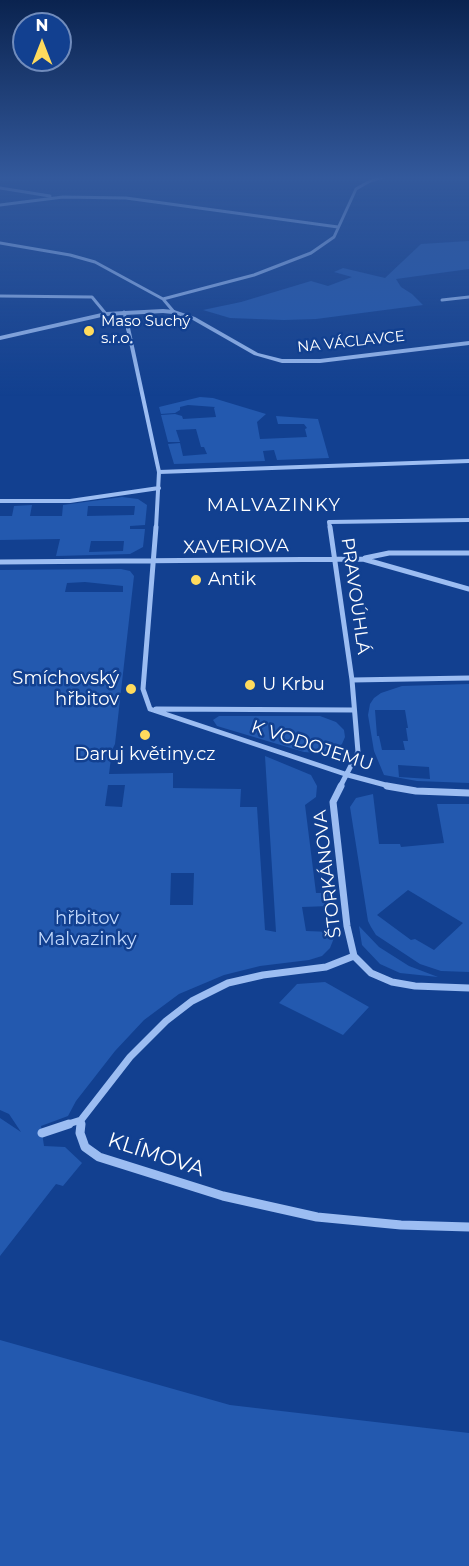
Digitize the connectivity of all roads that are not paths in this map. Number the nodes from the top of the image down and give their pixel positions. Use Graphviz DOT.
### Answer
graph roads {
  1 [pos="40,250"];
  2 [pos="316,250"];
  3 [pos="0,296"];
  4 [pos="469,297"];
  5 [pos="163,299"];
  6 [pos="442,300"];
  7 [pos="124,312"];
  8 [pos="174,312"];
  9 [pos="106,314"];
  10 [pos="0,338"];
  11 [pos="469,343"];
  12 [pos="469,461"];
  13 [pos="159,472"];
  14 [pos="159,488"];
  15 [pos="0,501"];
  16 [pos="469,520"];
  17 [pos="469,553"];
  18 [pos="333,559"];
  19 [pos="363,559"];
  20 [pos="154,561"];
  21 [pos="0,562"];
  22 [pos="469,589"];
  23 [pos="469,678"];
  24 [pos="352,680"];
  25 [pos="150,709"];
  26 [pos="354,710"];
  27 [pos="348,775"];
  28 [pos="469,793"];
  29 [pos="354,956"];
  30 [pos="469,988"];
  31 [pos="81,1120"];
  32 [pos="42,1133"];
  33 [pos="469,1227"];
  1 -- 5 [label="street"];
  2 -- 5 [label="street"];
  3 -- 9 [label="street"];
  4 -- 6 [label="street"];
  5 -- 8 [label="street"];
  7 -- 8 [label="street"];
  7 -- 9 [label="street"];
  7 -- 13 [label="street"];
  8 -- 11 [label="street, NA VÁCLAVCE"];
  9 -- 10 [label="street"];
  12 -- 13 [label="street"];
  13 -- 14 [label="street"];
  14 -- 15 [label="street"];
  14 -- 20 [label="street"];
  16 -- 18 [label="street, PRAVOÚHLÁ"];
  17 -- 19 [label="street"];
  18 -- 19 [label="street, XAVERIOVA"];
  18 -- 20 [label="street, XAVERIOVA"];
  18 -- 24 [label="street, PRAVOÚHLÁ"];
  19 -- 22 [label="street, XAVERIOVA"];
  20 -- 21 [label="street, XAVERIOVA"];
  20 -- 25 [label="street"];
  23 -- 24 [label="street"];
  24 -- 26 [label="street, PRAVOÚHLÁ"];
  25 -- 26 [label="street"];
  25 -- 27 [label="street, K VODOJEMU"];
  26 -- 27 [label="street, PRAVOÚHLÁ"];
  27 -- 28 [label="street, K VODOJEMU"];
  27 -- 29 [label="street, ŠTORKÁNOVA"];
  29 -- 30 [label="street, ŠTORKÁNOVA"];
  29 -- 31 [label="street"];
  31 -- 32 [label="street"];
  31 -- 33 [label="street, KLÍMOVA"];
}
